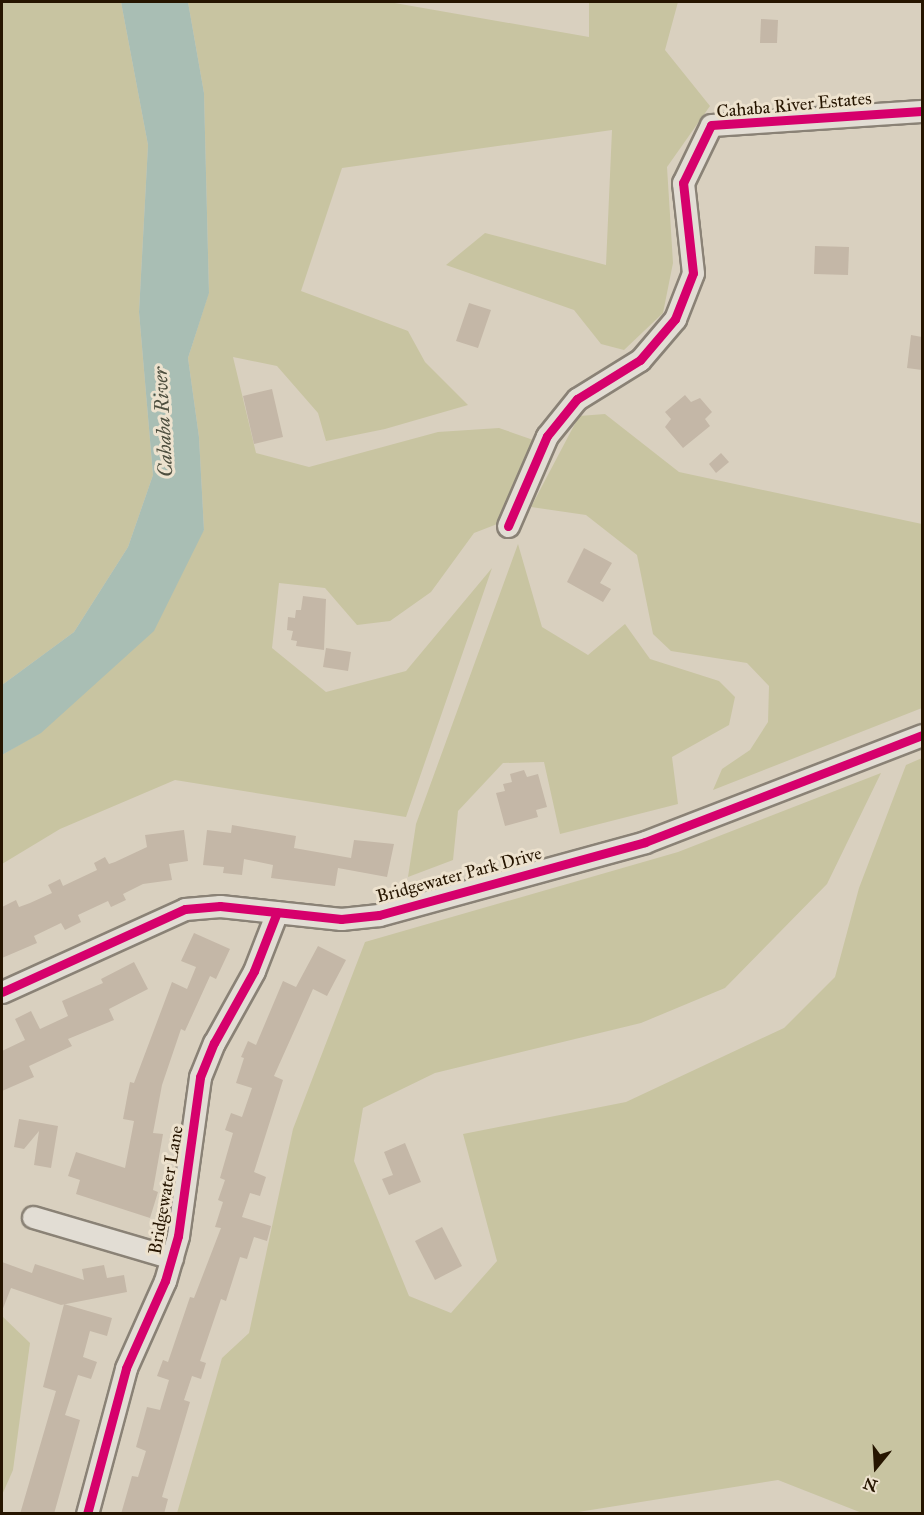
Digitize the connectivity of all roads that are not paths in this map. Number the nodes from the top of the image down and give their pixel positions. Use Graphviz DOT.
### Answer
graph roads {
  1 [pos="922,111"];
  2 [pos="508,526"];
  3 [pos="922,735"];
  4 [pos="277,912"];
  5 [pos="2,992"];
  6 [pos="33,1217"];
  7 [pos="172,1258"];
  8 [pos="87,1514"];
  1 -- 2 [label="street, Cahaba River Estates"];
  3 -- 4 [label="street, Bridgewater Park Drive"];
  4 -- 5 [label="street, Bridgewater Park Drive"];
  4 -- 7 [label="street, Bridgewater Lane"];
  6 -- 7 [label="street"];
  7 -- 8 [label="street, Bridgewater Lane"];
}
